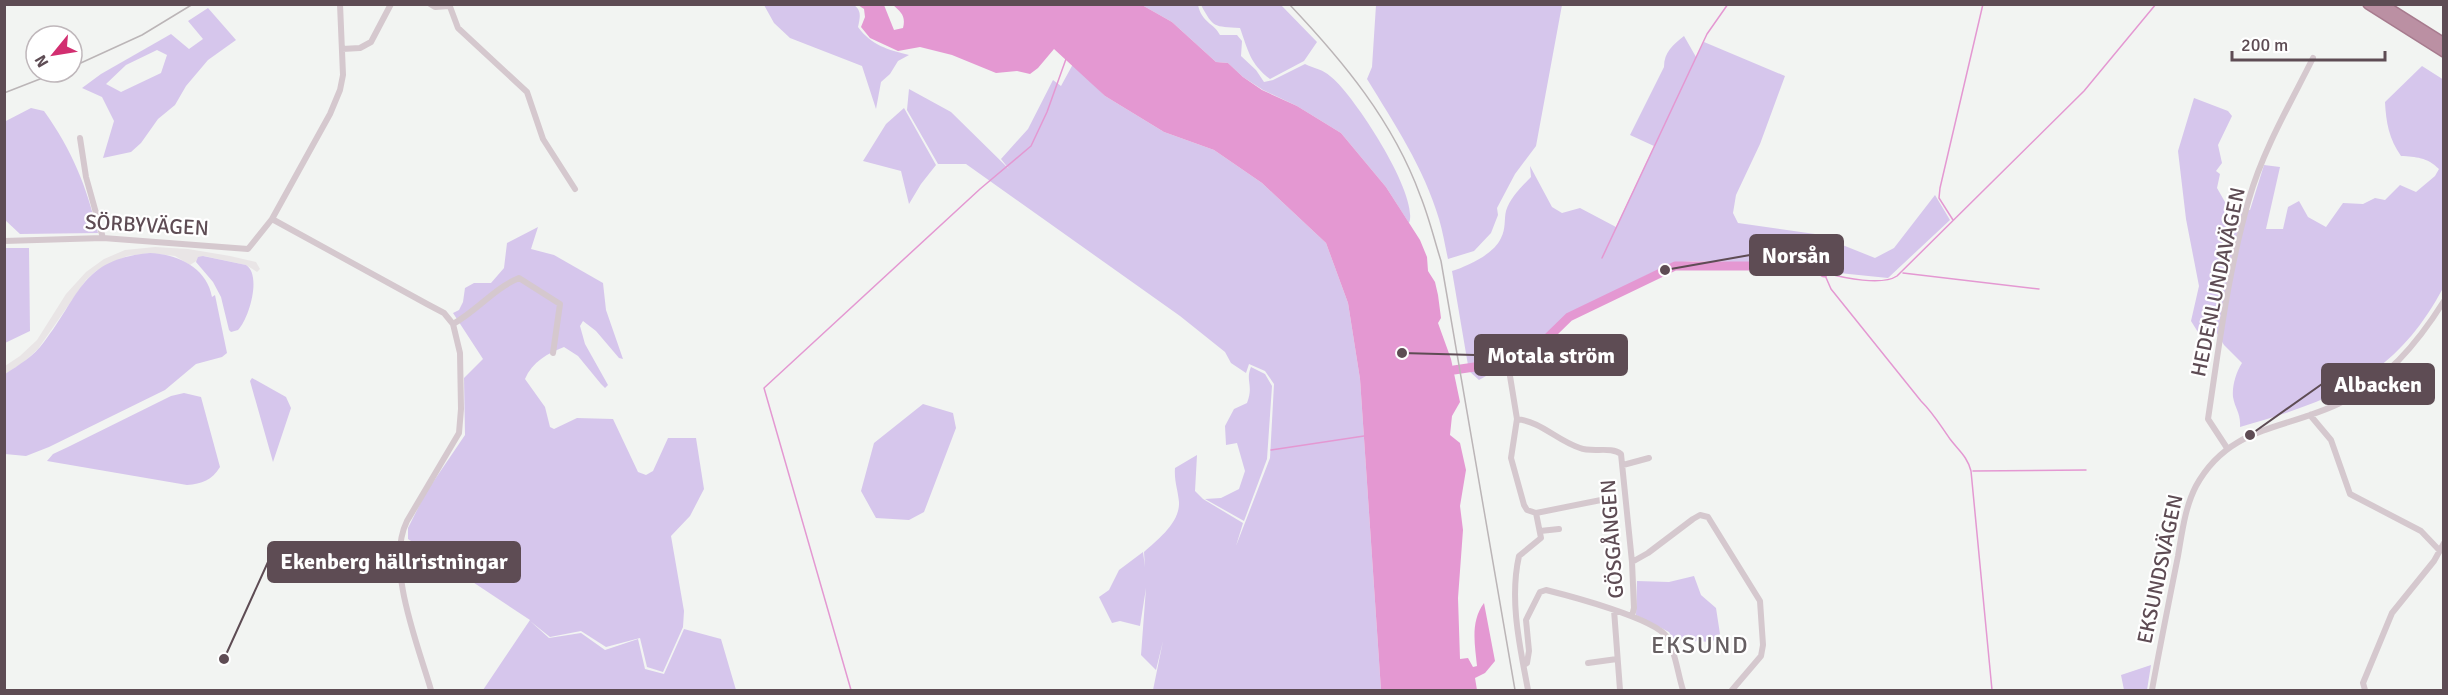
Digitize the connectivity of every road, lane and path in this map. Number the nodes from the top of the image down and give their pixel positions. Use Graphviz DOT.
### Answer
graph roads {
  1 [pos="340,4"];
  2 [pos="391,4"];
  3 [pos="430,4"];
  4 [pos="2368,4"];
  5 [pos="2382,4"];
  6 [pos="449,5"];
  7 [pos="2444,44"];
  8 [pos="342,49"];
  9 [pos="2444,52"];
  10 [pos="2313,58"];
  11 [pos="80,138"];
  12 [pos="575,189"];
  13 [pos="274,220"];
  14 [pos="103,238"];
  15 [pos="4,241"];
  16 [pos="2444,301"];
  17 [pos="453,324"];
  18 [pos="553,353"];
  19 [pos="1509,370"];
  20 [pos="2310,415"];
  21 [pos="1517,419"];
  22 [pos="2227,448"];
  23 [pos="1648,458"];
  24 [pos="1623,462"];
  25 [pos="1601,500"];
  26 [pos="1536,513"];
  27 [pos="1559,529"];
  28 [pos="1540,531"];
  29 [pos="2444,543"];
  30 [pos="2440,551"];
  31 [pos="2434,561"];
  32 [pos="1632,562"];
  33 [pos="2444,564"];
  34 [pos="1614,610"];
  35 [pos="1632,616"];
  36 [pos="1617,659"];
  37 [pos="1588,663"];
  38 [pos="1524,665"];
  39 [pos="431,690"];
  40 [pos="1528,690"];
  41 [pos="1620,690"];
  42 [pos="1683,690"];
  43 [pos="1732,690"];
  44 [pos="2152,690"];
  45 [pos="2365,690"];
  1 -- 8 [label="street, SÖRBYVÄGEN"];
  2 -- 8 [label="street"];
  3 -- 6 [label="street"];
  4 -- 9 [label="highway"];
  5 -- 7 [label="highway"];
  6 -- 12 [label="street"];
  8 -- 13 [label="street, SÖRBYVÄGEN"];
  10 -- 22 [label="street, HEDENLUNDAVÄGEN"];
  11 -- 14 [label="street"];
  13 -- 14 [label="street, SÖRBYVÄGEN"];
  13 -- 17 [label="street"];
  14 -- 15 [label="street, SÖRBYVÄGEN"];
  16 -- 20 [label="street, EKSUNDSVÄGEN"];
  17 -- 18 [label="street"];
  17 -- 39 [label="street"];
  19 -- 21 [label="street"];
  20 -- 22 [label="street, EKSUNDSVÄGEN"];
  20 -- 30 [label="street"];
  21 -- 24 [label="street"];
  21 -- 26 [label="street"];
  22 -- 44 [label="street, EKSUNDSVÄGEN"];
  23 -- 24 [label="street"];
  24 -- 32 [label="street, GÖSGÅNGEN"];
  25 -- 26 [label="street"];
  26 -- 28 [label="street"];
  27 -- 28 [label="street"];
  28 -- 38 [label="street"];
  29 -- 30 [label="street"];
  30 -- 31 [label="street"];
  31 -- 33 [label="street"];
  31 -- 45 [label="street"];
  32 -- 35 [label="street, GÖSGÅNGEN"];
  32 -- 43 [label="street"];
  34 -- 35 [label="street"];
  34 -- 36 [label="street"];
  34 -- 38 [label="street"];
  35 -- 42 [label="street"];
  36 -- 37 [label="street"];
  36 -- 41 [label="street"];
  38 -- 40 [label="street"];
}
